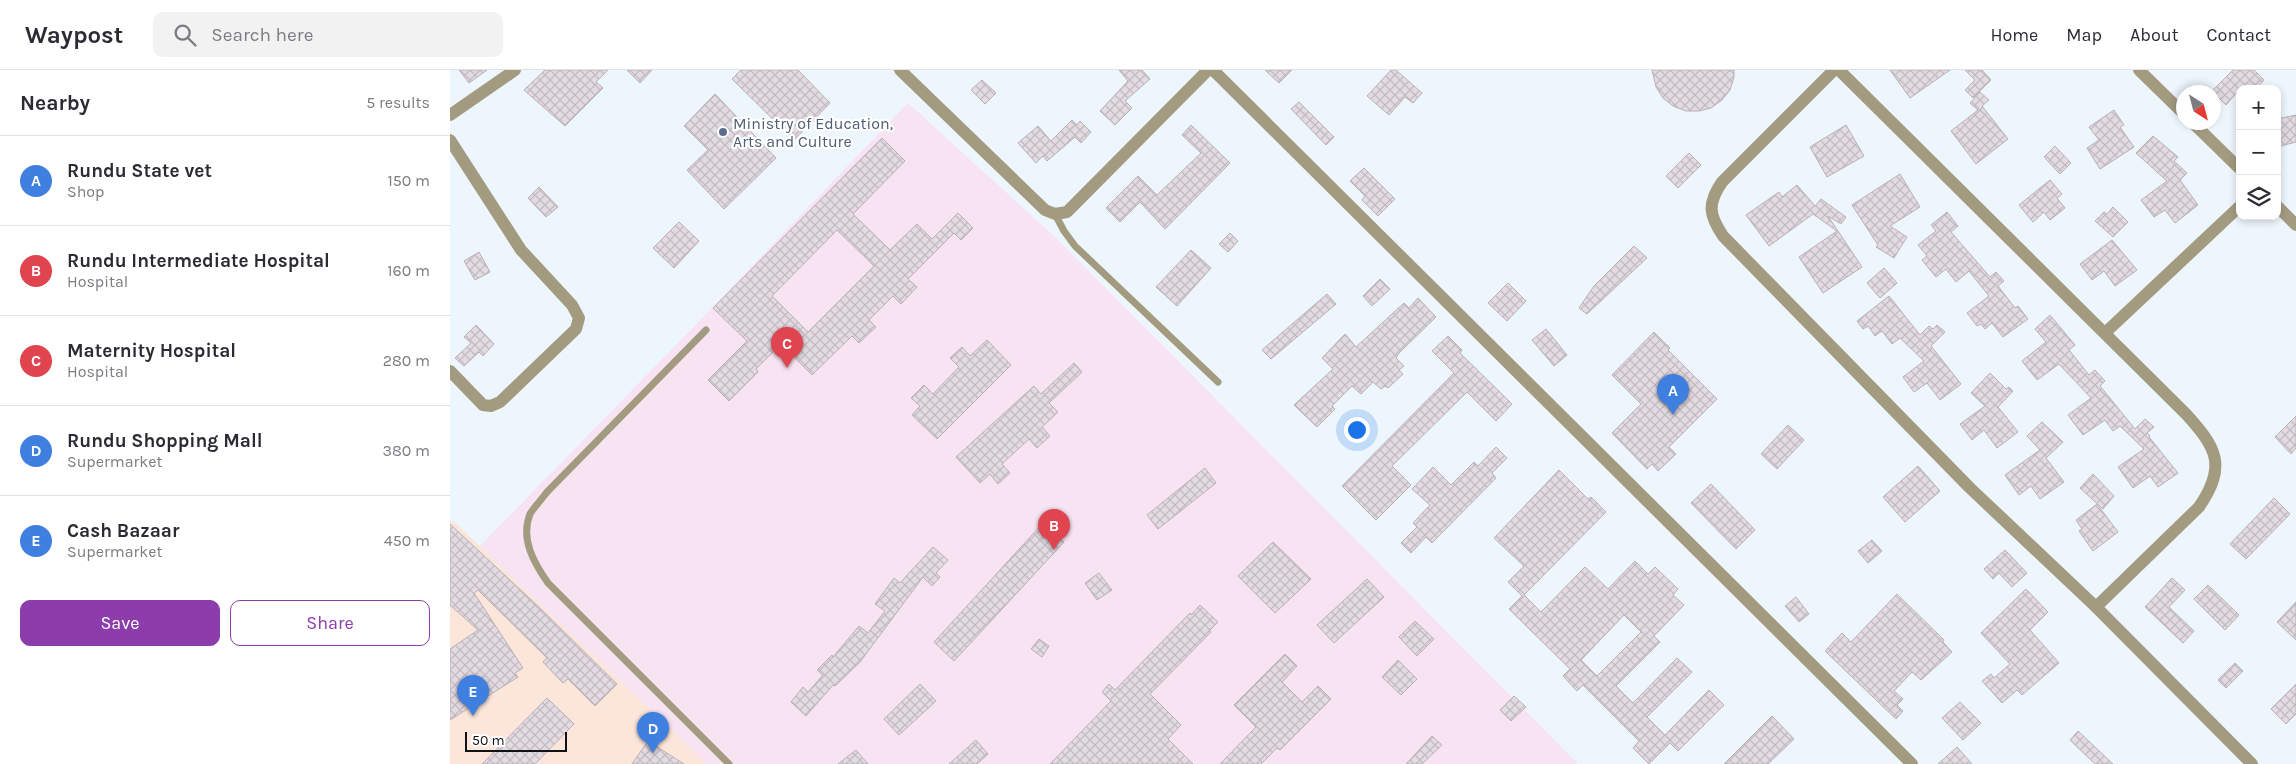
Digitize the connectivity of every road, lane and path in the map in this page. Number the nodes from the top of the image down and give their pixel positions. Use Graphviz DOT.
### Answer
graph roads {
  1 [pos="515,70"];
  2 [pos="1208,70"];
  3 [pos="1213,70"];
  4 [pos="1834,70"];
  5 [pos="1839,70"];
  6 [pos="2139,70"];
  7 [pos="905,71"];
  8 [pos="2176,106"];
  9 [pos="450,115"];
  10 [pos="2200,130"];
  11 [pos="450,140"];
  12 [pos="2236,165"];
  13 [pos="2236,210"];
  14 [pos="2281,210"];
  15 [pos="1055,214"];
  16 [pos="2296,225"];
  17 [pos="706,330"];
  18 [pos="2106,332"];
  19 [pos="450,371"];
  20 [pos="1218,382"];
  21 [pos="2096,607"];
  22 [pos="729,764"];
  23 [pos="1912,764"];
  24 [pos="2252,764"];
  1 -- 9 [label="street"];
  2 -- 15 [label="street"];
  3 -- 23 [label="street"];
  4 -- 21 [label="street"];
  5 -- 18 [label="street"];
  6 -- 8 [label="street"];
  7 -- 15 [label="street"];
  10 -- 12 [label="street"];
  11 -- 19 [label="street"];
  13 -- 18 [label="street"];
  14 -- 16 [label="street"];
  15 -- 20 [label="lane"];
  17 -- 22 [label="lane"];
  18 -- 21 [label="street"];
  21 -- 24 [label="street"];
}
